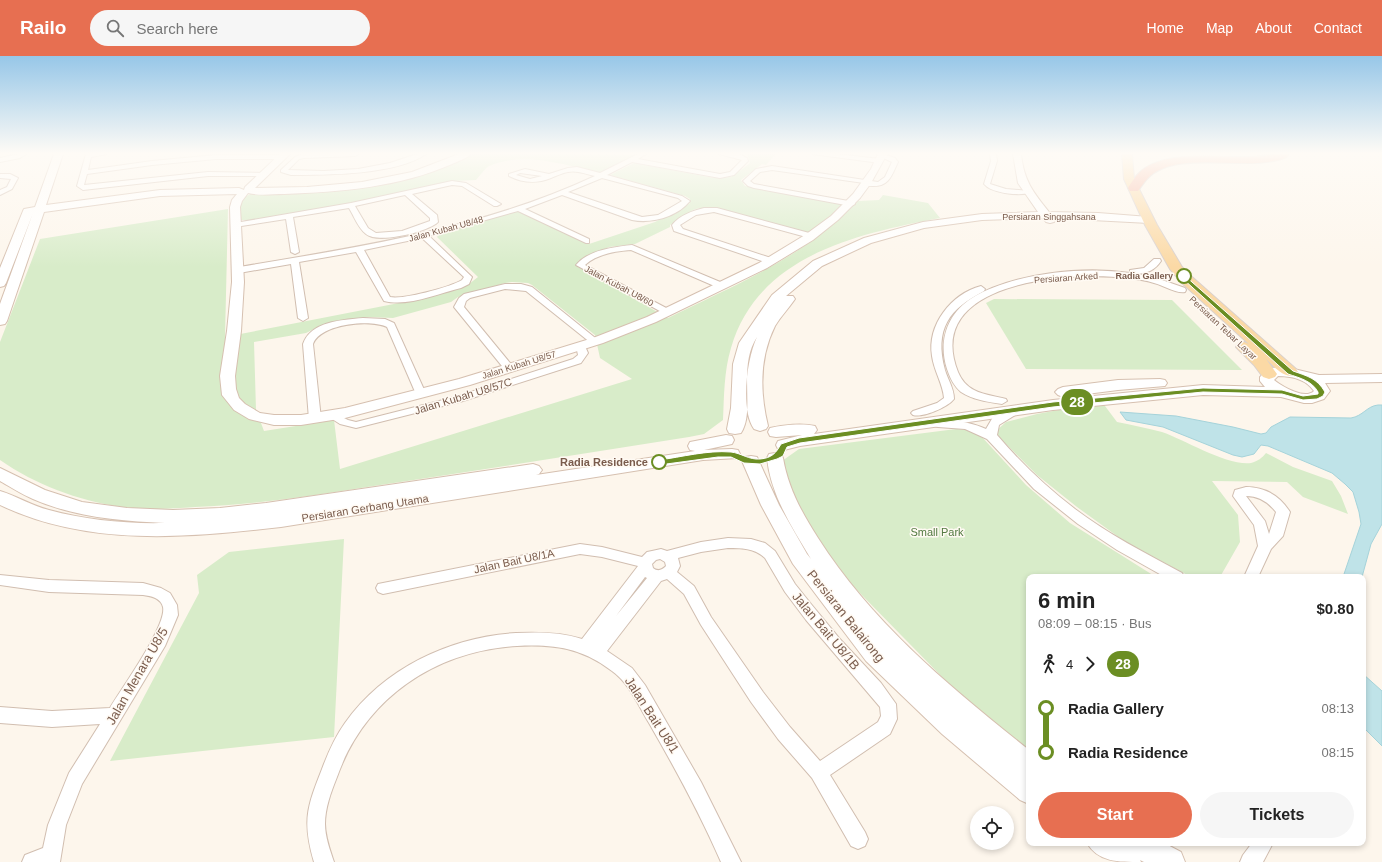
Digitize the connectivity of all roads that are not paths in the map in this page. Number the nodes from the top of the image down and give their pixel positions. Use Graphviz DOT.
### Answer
graph roads {
  1 [pos="245,191"];
  2 [pos="35,192"];
  3 [pos="46,192"];
  4 [pos="219,192"];
  5 [pos="413,192"];
  6 [pos="477,192"];
  7 [pos="562,192"];
  8 [pos="660,192"];
  9 [pos="784,192"];
  10 [pos="861,192"];
  11 [pos="1018,192"];
  12 [pos="1027,192"];
  13 [pos="1125,192"];
  14 [pos="1135,192"];
  15 [pos="407,193"];
  16 [pos="497,204"];
  17 [pos="851,204"];
  18 [pos="352,205"];
  19 [pos="518,208"];
  20 [pos="40,209"];
  21 [pos="28,210"];
  22 [pos="289,217"];
  23 [pos="1048,217"];
  24 [pos="1144,222"];
  25 [pos="235,225"];
  26 [pos="424,235"];
  27 [pos="810,236"];
  28 [pos="586,241"];
  29 [pos="359,249"];
  30 [pos="295,256"];
  31 [pos="771,261"];
  32 [pos="1157,261"];
  33 [pos="239,270"];
  34 [pos="0,283"];
  35 [pos="722,286"];
  36 [pos="1182,290"];
  37 [pos="667,312"];
  38 [pos="303,318"];
  39 [pos="0,321"];
  40 [pos="587,344"];
  41 [pos="510,369"];
  42 [pos="1290,372"];
  43 [pos="1268,376"];
  44 [pos="1305,377"];
  45 [pos="1382,378"];
  46 [pos="1382,386"];
  47 [pos="1282,392"];
  48 [pos="1322,392"];
  49 [pos="421,394"];
  50 [pos="1002,400"];
  51 [pos="1021,409"];
  52 [pos="332,416"];
  53 [pos="314,418"];
  54 [pos="920,418"];
  55 [pos="760,426"];
  56 [pos="991,436"];
  57 [pos="778,445"];
  58 [pos="736,446"];
  59 [pos="0,474"];
  60 [pos="0,497"];
  61 [pos="1265,546"];
  62 [pos="657,567"];
  63 [pos="1172,574"];
  64 [pos="1252,574"];
  65 [pos="0,580"];
  66 [pos="383,588"];
  67 [pos="591,650"];
  68 [pos="0,715"];
  69 [pos="115,715"];
  70 [pos="1026,764"];
  71 [pos="818,772"];
  72 [pos="1026,788"];
  73 [pos="858,839"];
  74 [pos="1105,846"];
  75 [pos="1142,846"];
  76 [pos="1261,846"];
  77 [pos="50,858"];
  78 [pos="32,862"];
  79 [pos="324,862"];
  80 [pos="731,862"];
  81 [pos="1127,862"];
  82 [pos="1171,862"];
  83 [pos="1250,862"];
  1 -- 25 [label="street, Jalan Kubah U8/57"];
  2 -- 21 [label="street"];
  3 -- 20 [label="street"];
  4 -- 20 [label="street"];
  5 -- 15 [label="street"];
  6 -- 16 [label="street"];
  7 -- 8 [label="street"];
  7 -- 19 [label="street, Jalan Kubah U8/48"];
  9 -- 17 [label="street"];
  10 -- 17 [label="street, Jalan Kubah U8/57"];
  11 -- 12 [label="street"];
  12 -- 23 [label="street"];
  13 -- 24 [label="main road, Persiaran Tebar Layar"];
  14 -- 24 [label="main road, Persiaran Tebar Layar"];
  15 -- 18 [label="street"];
  15 -- 18 [label="street"];
  17 -- 27 [label="street, Jalan Kubah U8/57"];
  18 -- 22 [label="street"];
  19 -- 26 [label="street, Jalan Kubah U8/48"];
  19 -- 28 [label="street"];
  20 -- 21 [label="street"];
  20 -- 39 [label="street"];
  21 -- 34 [label="street"];
  22 -- 25 [label="street"];
  22 -- 30 [label="street"];
  23 -- 24 [label="street, Persiaran Singgahsana"];
  23 -- 55 [label="street, Persiaran Singgahsana"];
  23 -- 58 [label="street, Persiaran Singgahsana"];
  24 -- 32 [label="main road, Persiaran Tebar Layar"];
  24 -- 42 [label="main road, Persiaran Tebar Layar"];
  25 -- 33 [label="street, Jalan Kubah U8/57"];
  26 -- 29 [label="street, Jalan Kubah U8/48"];
  26 -- 29 [label="street"];
  27 -- 31 [label="street, Jalan Kubah U8/57"];
  27 -- 31 [label="street"];
  29 -- 30 [label="street, Jalan Kubah U8/48"];
  30 -- 33 [label="street, Jalan Kubah U8/48"];
  30 -- 38 [label="street"];
  31 -- 35 [label="street, Jalan Kubah U8/57"];
  32 -- 36 [label="main road, Persiaran Tebar Layar"];
  32 -- 54 [label="street, Persiaran Arked"];
  33 -- 53 [label="street, Jalan Kubah U8/57"];
  35 -- 37 [label="street, Jalan Kubah U8/57"];
  35 -- 37 [label="street, Jalan Kubah U8/60"];
  36 -- 43 [label="main road, Persiaran Tebar Layar"];
  36 -- 50 [label="street, Persiaran Arked"];
  37 -- 40 [label="street, Jalan Kubah U8/57"];
  40 -- 41 [label="street, Jalan Kubah U8/57"];
  40 -- 41 [label="street"];
  40 -- 52 [label="street, Jalan Kubah U8/57C"];
  41 -- 49 [label="street, Jalan Kubah U8/57"];
  42 -- 43 [label="street, Persiaran Gerbang Utama"];
  42 -- 44 [label="street, Persiaran Gerbang Utama"];
  43 -- 47 [label="street, Persiaran Gerbang Utama"];
  43 -- 50 [label="street, Persiaran Gerbang Utama"];
  44 -- 45 [label="street, Persiaran Gerbang Utama"];
  44 -- 48 [label="street, Persiaran Gerbang Utama"];
  46 -- 48 [label="street, Persiaran Gerbang Utama"];
  47 -- 48 [label="street, Persiaran Gerbang Utama"];
  47 -- 51 [label="street, Persiaran Gerbang Utama"];
  49 -- 52 [label="street, Jalan Kubah U8/57"];
  49 -- 53 [label="street"];
  50 -- 54 [label="street, Persiaran Gerbang Utama"];
  51 -- 54 [label="street, Persiaran Gerbang Utama"];
  51 -- 56 [label="street"];
  52 -- 53 [label="street, Jalan Kubah U8/57"];
  54 -- 56 [label="street"];
  54 -- 57 [label="street, Persiaran Gerbang Utama"];
  55 -- 57 [label="street, Persiaran Gerbang Utama"];
  55 -- 58 [label="street, Persiaran Gerbang Utama"];
  56 -- 63 [label="street"];
  57 -- 58 [label="street, Persiaran Gerbang Utama"];
  57 -- 70 [label="street, Persiaran Balairong"];
  58 -- 59 [label="street, Persiaran Gerbang Utama"];
  58 -- 60 [label="street, Persiaran Gerbang Utama"];
  58 -- 72 [label="street, Persiaran Balairong"];
  61 -- 64 [label="street"];
  62 -- 66 [label="street, Jalan Bait U8/1A"];
  62 -- 67 [label="street"];
  62 -- 71 [label="street"];
  62 -- 71 [label="street, Jalan Bait U8/1B"];
  65 -- 69 [label="street, Jalan Menara U8/5"];
  67 -- 79 [label="street, Jalan Bait U8/1"];
  67 -- 80 [label="street, Jalan Bait U8/1"];
  68 -- 69 [label="street"];
  69 -- 77 [label="street, Jalan Menara U8/5"];
  71 -- 73 [label="street"];
  74 -- 81 [label="street"];
  75 -- 82 [label="street"];
  76 -- 83 [label="street"];
  77 -- 78 [label="street"];
}
